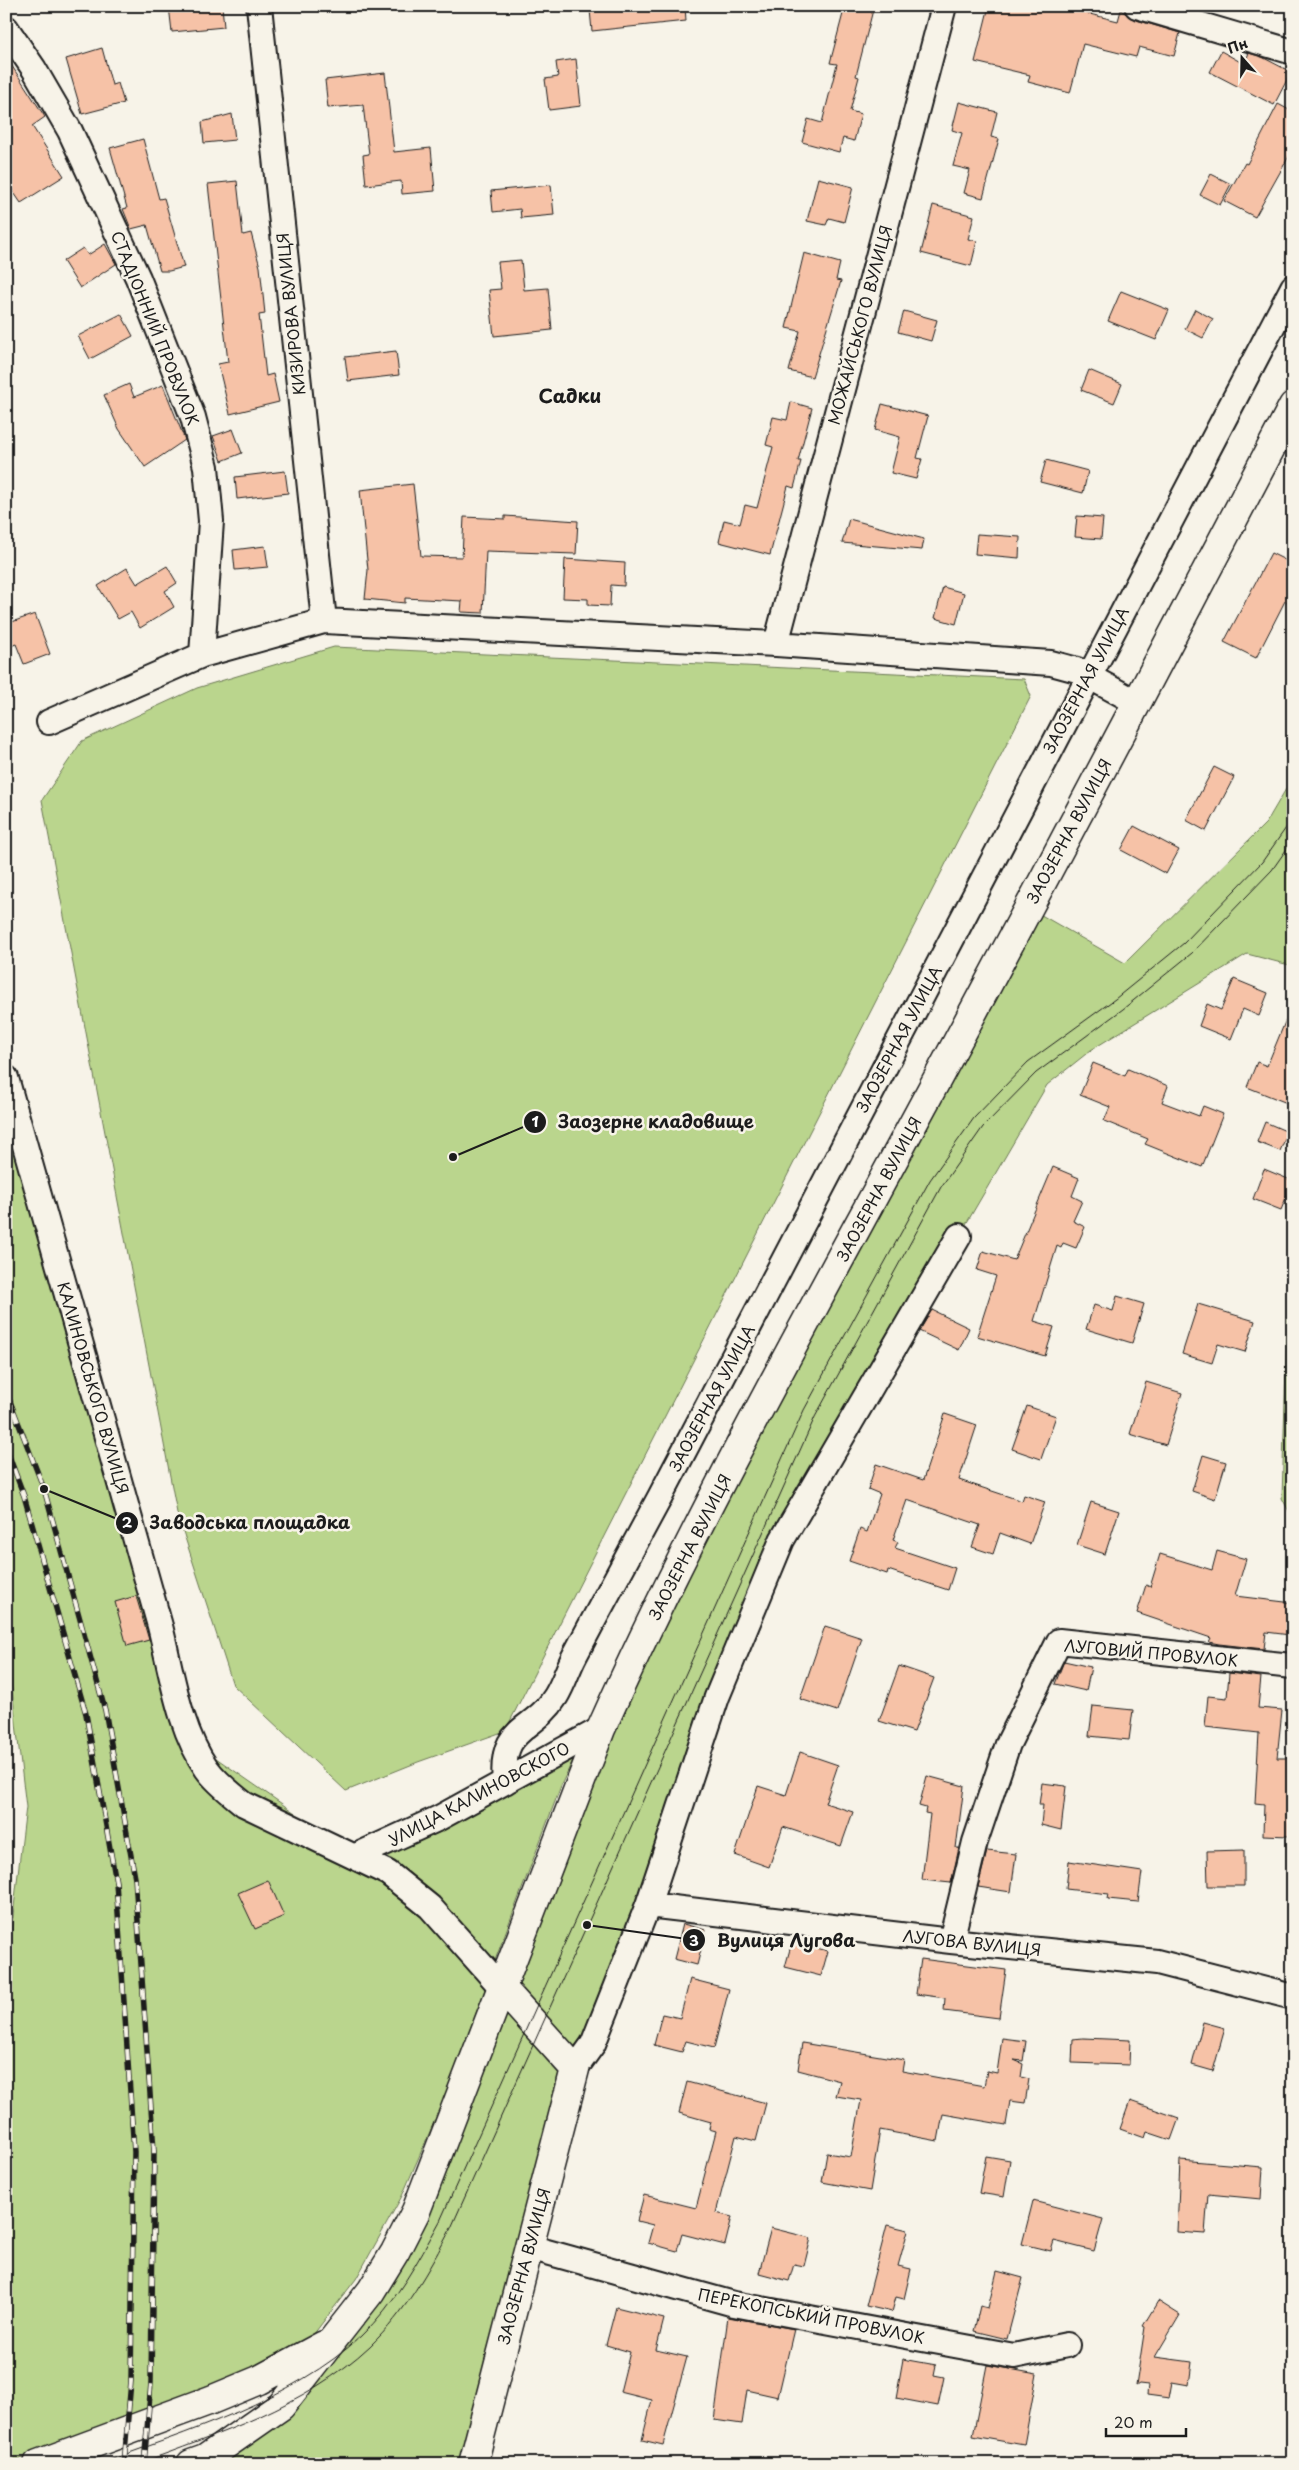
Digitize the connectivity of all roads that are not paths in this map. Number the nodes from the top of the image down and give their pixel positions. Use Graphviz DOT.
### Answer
graph roads {
  1 [pos="259,6"];
  2 [pos="944,6"];
  3 [pos="1137,6"];
  4 [pos="6,28"];
  5 [pos="1293,52"];
  6 [pos="1293,287"];
  7 [pos="1293,406"];
  8 [pos="324,621"];
  9 [pos="776,644"];
  10 [pos="202,655"];
  11 [pos="1088,676"];
  12 [pos="1136,702"];
  13 [pos="48,722"];
  14 [pos="6,1078"];
  15 [pos="959,1236"];
  16 [pos="1292,1666"];
  17 [pos="601,1729"];
  18 [pos="505,1782"];
  19 [pos="356,1856"];
  20 [pos="648,1905"];
  21 [pos="951,1941"];
  22 [pos="502,1988"];
  23 [pos="1293,1997"];
  24 [pos="576,2069"];
  25 [pos="529,2247"];
  26 [pos="330,2342"];
  27 [pos="1067,2345"];
  28 [pos="38,2464"];
  29 [pos="191,2464"];
  30 [pos="472,2464"];
  1 -- 8 [label="street, КИЗИРОВА ВУЛИЦЯ"];
  2 -- 9 [label="street, МОЖАЙСЬКОГО ВУЛИЦЯ"];
  3 -- 5 [label="street"];
  4 -- 10 [label="street, СТАДІОННИЙ ПРОВУЛОК"];
  6 -- 11 [label="street, ЗАОЗЕРНАЯ УЛИЦА"];
  7 -- 12 [label="main road, ЗАОЗЕРНА ВУЛИЦЯ"];
  8 -- 9 [label="street"];
  8 -- 10 [label="street"];
  9 -- 11 [label="street"];
  10 -- 13 [label="street"];
  11 -- 12 [label="street"];
  11 -- 18 [label="street, ЗАОЗЕРНАЯ УЛИЦА"];
  12 -- 17 [label="main road, ЗАОЗЕРНА ВУЛИЦЯ"];
  14 -- 19 [label="street, КАЛИНОВСЬКОГО ВУЛИЦЯ"];
  15 -- 20 [label="street, ЗАОЗЕРНА ВУЛИЦЯ"];
  16 -- 21 [label="street, ЛУГОВИЙ ПРОВУЛОК"];
  17 -- 18 [label="street, УЛИЦА КАЛИНОВСКОГО"];
  17 -- 22 [label="main road, ЗАОЗЕРНА ВУЛИЦЯ"];
  18 -- 19 [label="street, УЛИЦА КАЛИНОВСКОГО"];
  19 -- 22 [label="street, КАЛИНОВСЬКОГО ВУЛИЦЯ"];
  20 -- 21 [label="street, ЛУГОВА ВУЛИЦЯ"];
  20 -- 24 [label="street, ЗАОЗЕРНА ВУЛИЦЯ"];
  21 -- 23 [label="street, ЛУГОВА ВУЛИЦЯ"];
  22 -- 24 [label="main road"];
  22 -- 26 [label="main road, ЗАОЗЕРНА ВУЛИЦЯ"];
  24 -- 25 [label="main road, ЗАОЗЕРНА ВУЛИЦЯ"];
  25 -- 27 [label="street, ПЕРЕКОПСЬКИЙ ПРОВУЛОК"];
  25 -- 30 [label="main road, ЗАОЗЕРНА ВУЛИЦЯ"];
  26 -- 28 [label="main road"];
  26 -- 29 [label="main road, ЗАОЗЕРНА ВУЛИЦЯ"];
}
